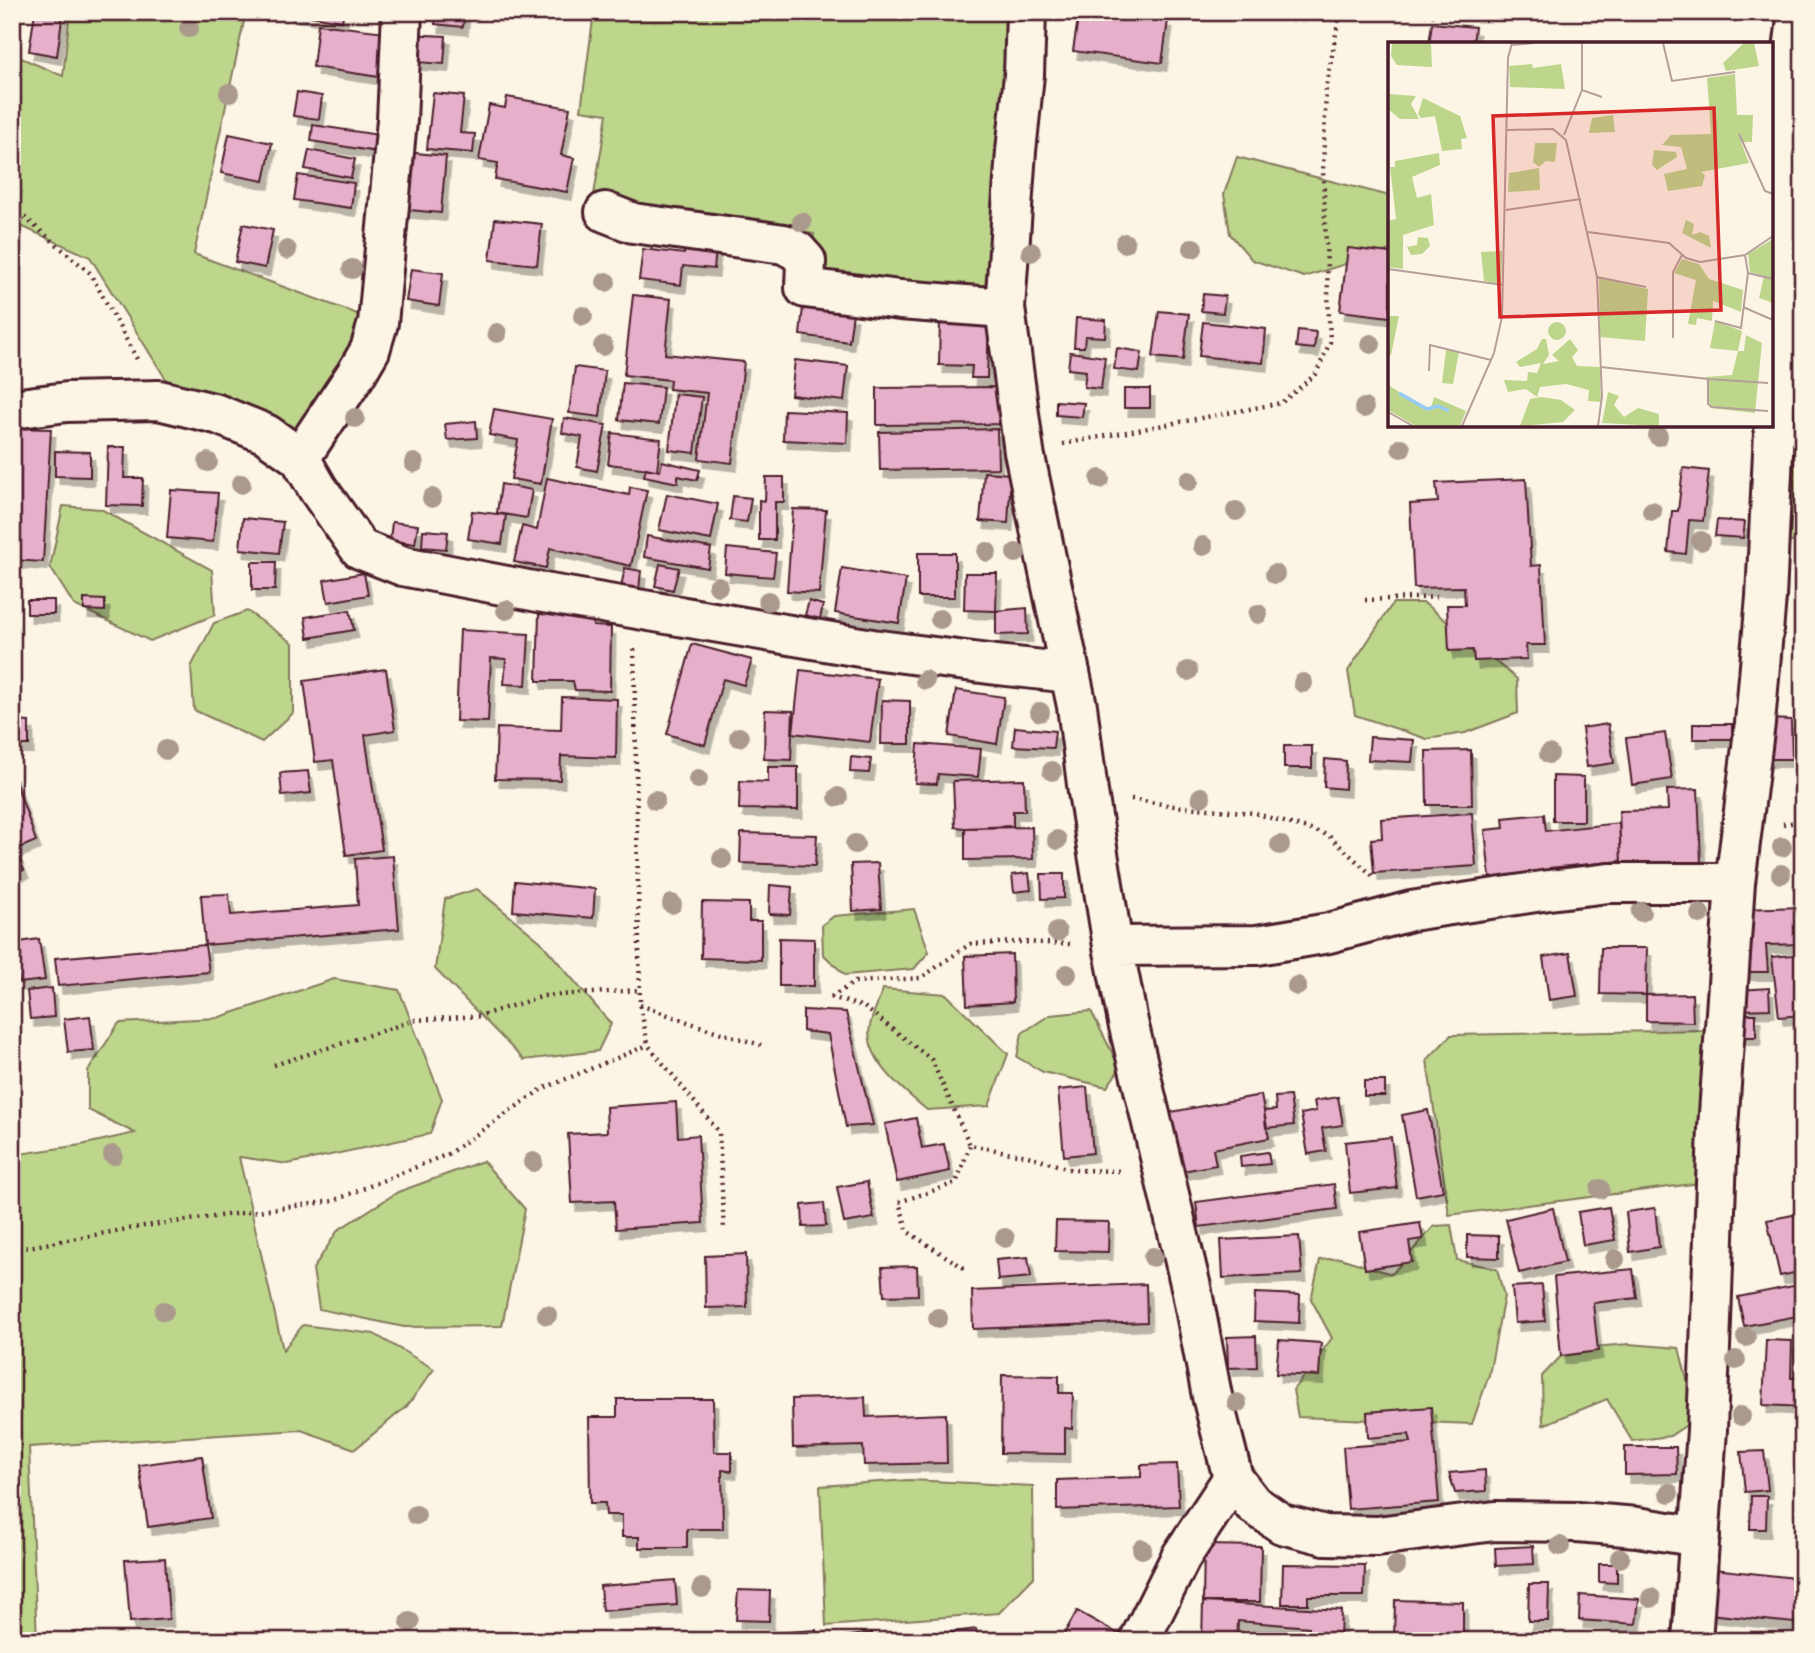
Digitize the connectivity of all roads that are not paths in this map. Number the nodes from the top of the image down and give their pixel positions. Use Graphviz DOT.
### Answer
graph roads {
  1 [pos="402,12"];
  2 [pos="1026,12"];
  3 [pos="1798,12"];
  4 [pos="605,212"];
  5 [pos="1793,269"];
  6 [pos="1005,308"];
  7 [pos="12,409"];
  8 [pos="300,458"];
  9 [pos="1070,673"];
  10 [pos="1735,883"];
  11 [pos="1113,946"];
  12 [pos="1233,1478"];
  13 [pos="1700,1537"];
  14 [pos="1139,1641"];
  15 [pos="1692,1641"];
  1 -- 8 [label="street"];
  2 -- 6 [label="street"];
  3 -- 5 [label="street"];
  4 -- 6 [label="street"];
  5 -- 10 [label="street"];
  6 -- 9 [label="street"];
  7 -- 8 [label="street"];
  8 -- 9 [label="street"];
  9 -- 11 [label="street"];
  10 -- 11 [label="street"];
  10 -- 13 [label="street"];
  11 -- 12 [label="street"];
  12 -- 13 [label="street"];
  12 -- 14 [label="street"];
  13 -- 15 [label="street"];
}
